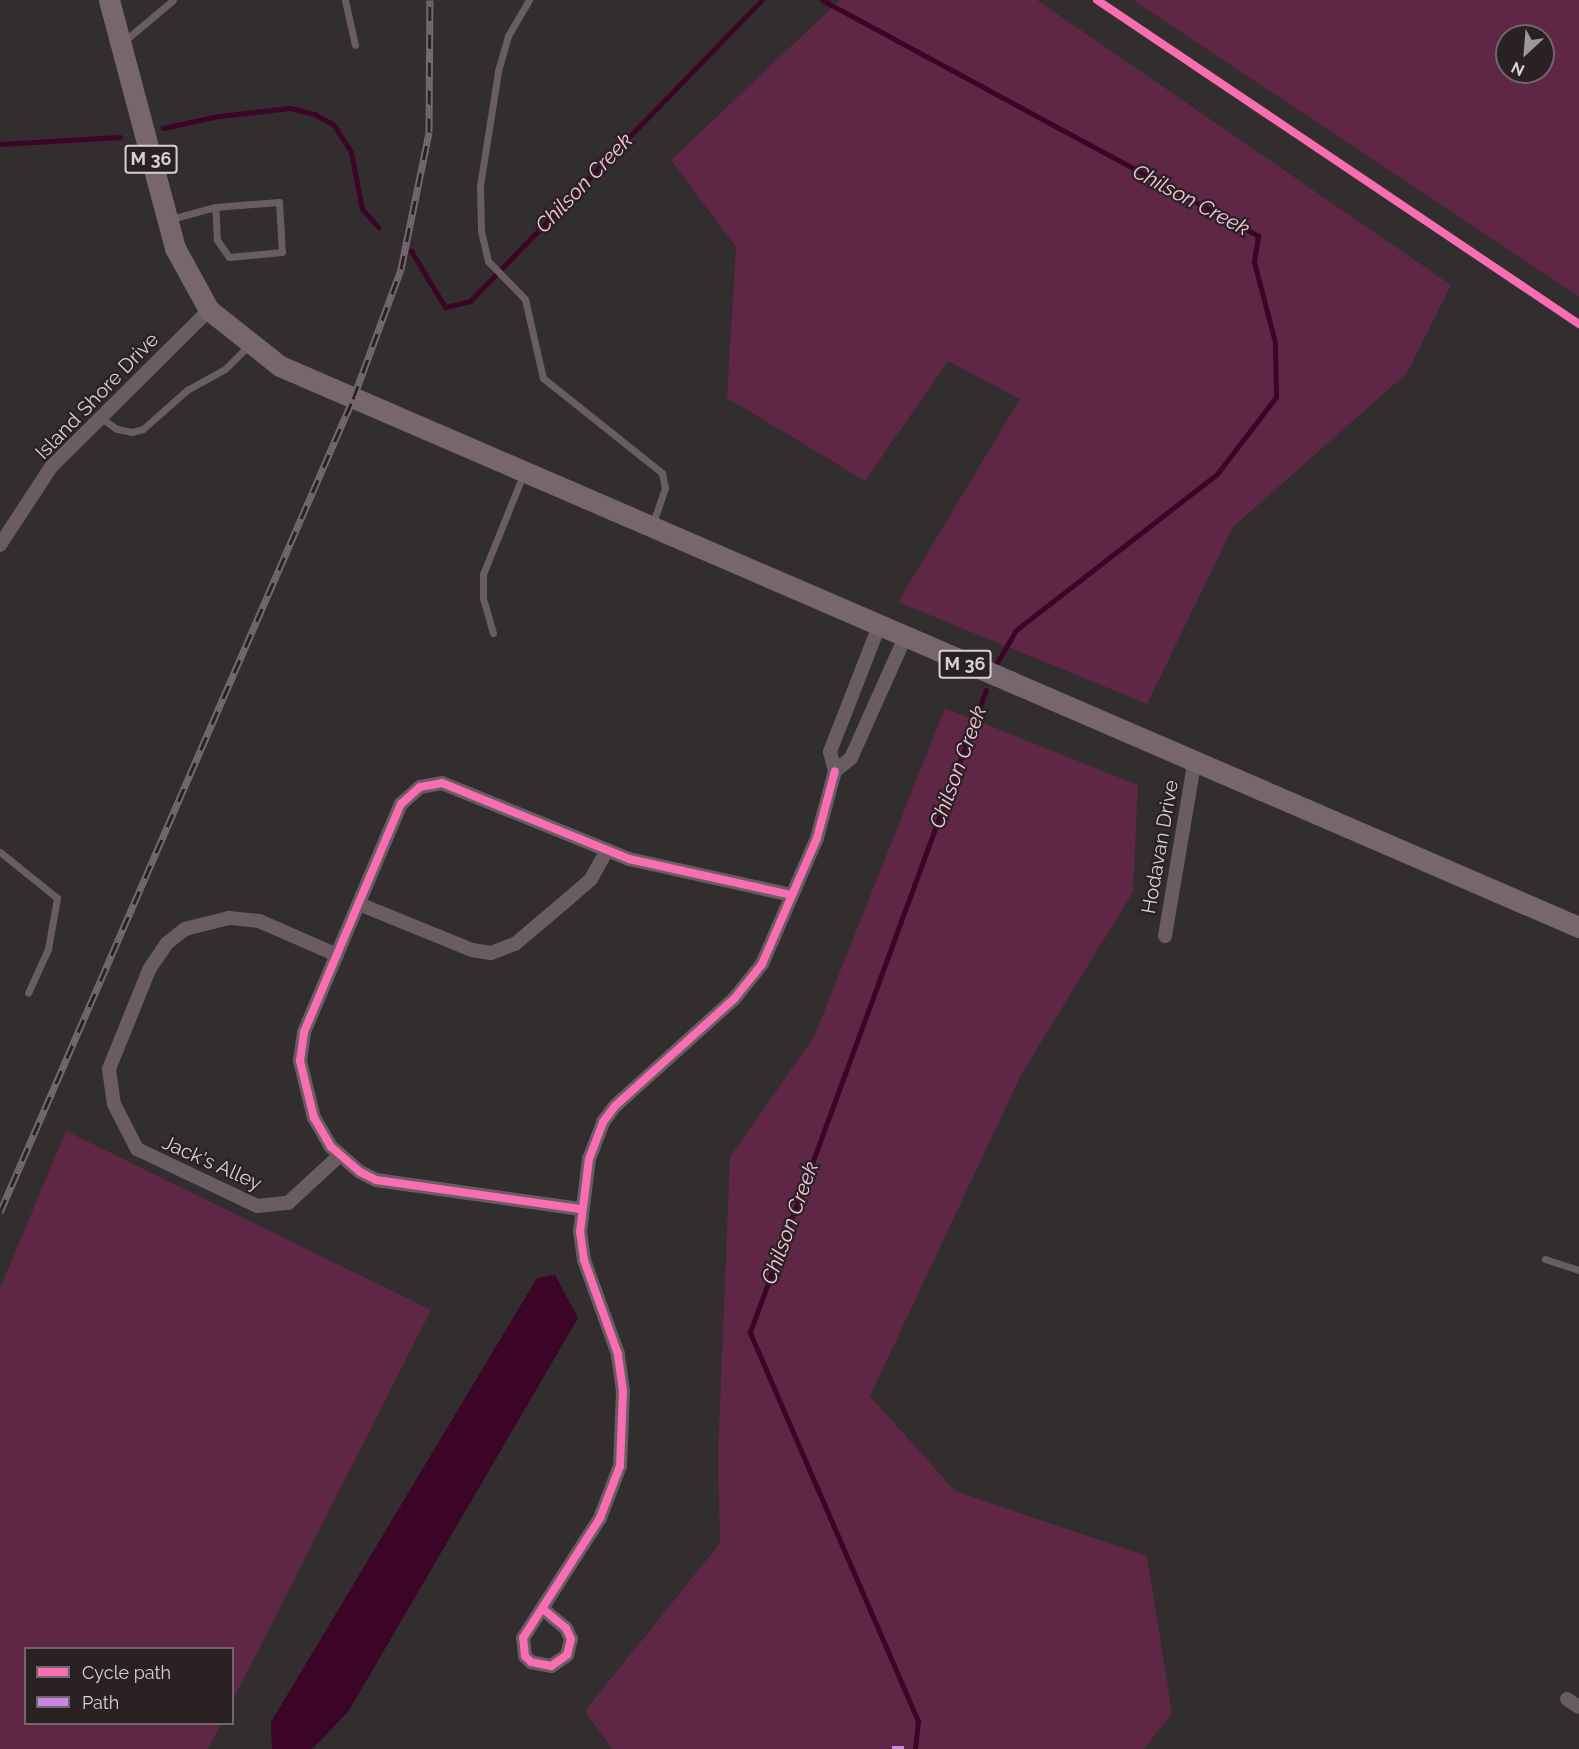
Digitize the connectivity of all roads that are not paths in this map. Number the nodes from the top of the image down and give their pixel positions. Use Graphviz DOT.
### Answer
graph roads {
  1 [pos="109,0"];
  2 [pos="173,0"];
  3 [pos="345,0"];
  4 [pos="529,0"];
  5 [pos="121,44"];
  6 [pos="355,45"];
  7 [pos="214,207"];
  8 [pos="165,220"];
  9 [pos="209,310"];
  10 [pos="249,345"];
  11 [pos="101,418"];
  12 [pos="524,473"];
  13 [pos="651,528"];
  14 [pos="0,546"];
  15 [pos="879,626"];
  16 [pos="493,633"];
  17 [pos="904,637"];
  18 [pos="1194,764"];
  19 [pos="835,771"];
  20 [pos="607,850"];
  21 [pos="0,852"];
  22 [pos="792,895"];
  23 [pos="359,904"];
  24 [pos="1579,927"];
  25 [pos="1165,936"];
  26 [pos="337,955"];
  27 [pos="28,993"];
  28 [pos="340,1155"];
  29 [pos="580,1209"];
  30 [pos="1545,1260"];
  31 [pos="1579,1270"];
  32 [pos="543,1609"];
  1 -- 5 [label="main road, M 36"];
  2 -- 5 [label="lane"];
  3 -- 6 [label="lane"];
  4 -- 13 [label="lane"];
  5 -- 8 [label="main road, M 36"];
  7 -- 7 [label="lane"];
  7 -- 8 [label="lane"];
  8 -- 9 [label="main road, M 36"];
  9 -- 10 [label="main road, M 36"];
  9 -- 11 [label="street, Island Shore Drive"];
  10 -- 11 [label="lane"];
  10 -- 12 [label="main road, M 36"];
  11 -- 14 [label="street, Island Shore Drive"];
  12 -- 13 [label="main road, M 36"];
  12 -- 16 [label="lane"];
  13 -- 15 [label="main road, M 36"];
  15 -- 17 [label="main road, M 36"];
  15 -- 19 [label="street"];
  17 -- 18 [label="main road, M 36"];
  17 -- 19 [label="street"];
  18 -- 24 [label="main road, M 36"];
  18 -- 25 [label="street, Hodavan Drive"];
  19 -- 22 [label="street"];
  20 -- 22 [label="street"];
  20 -- 23 [label="street"];
  20 -- 23 [label="street"];
  21 -- 27 [label="lane"];
  22 -- 29 [label="street"];
  23 -- 26 [label="street"];
  26 -- 28 [label="street"];
  26 -- 28 [label="street, Jack's Alley"];
  28 -- 29 [label="street"];
  29 -- 32 [label="street"];
  30 -- 31 [label="lane"];
}
